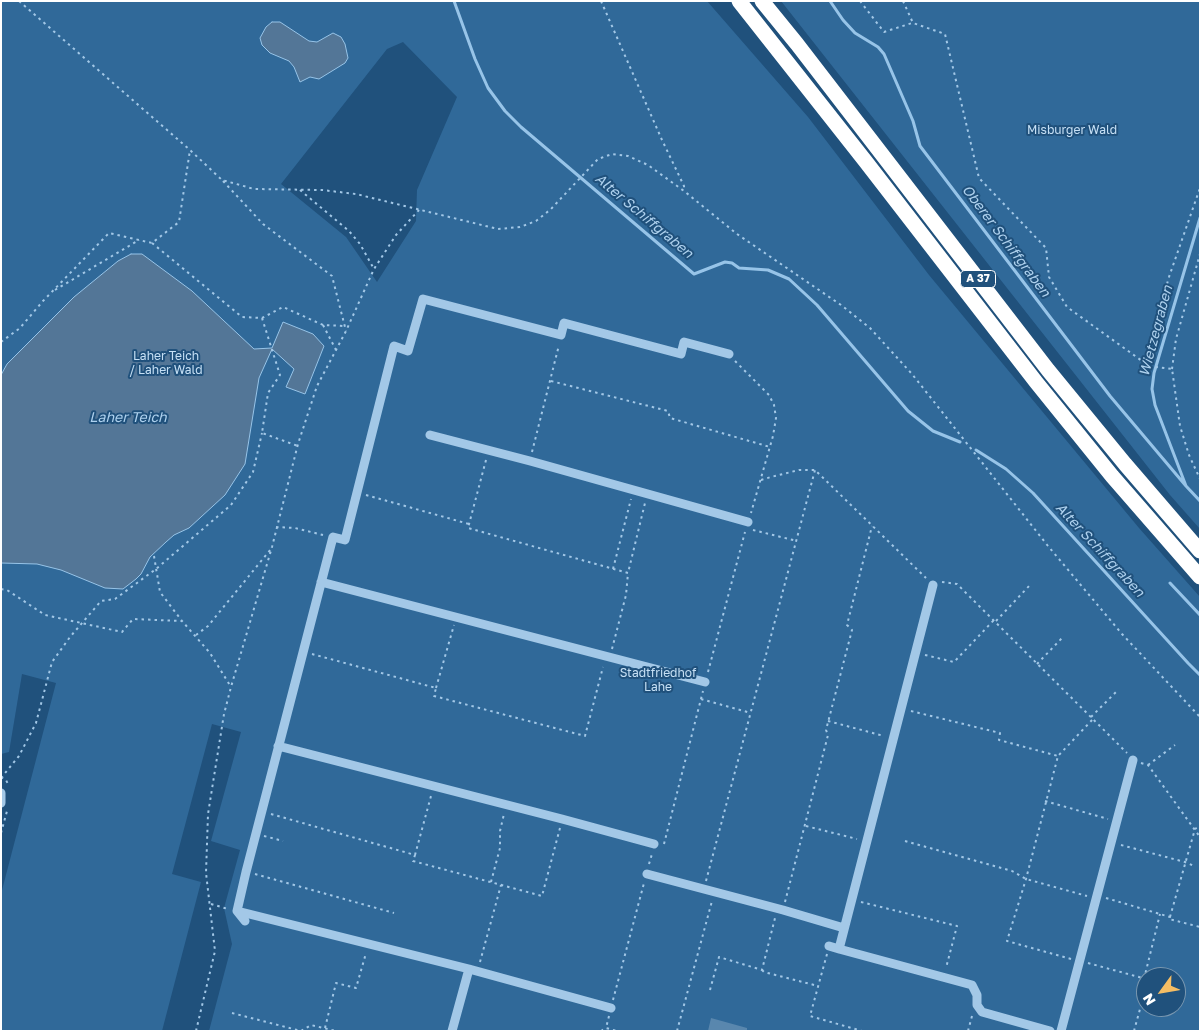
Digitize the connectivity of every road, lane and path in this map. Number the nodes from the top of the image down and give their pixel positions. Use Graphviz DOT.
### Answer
graph roads {
  1 [pos="19,1"];
  2 [pos="601,1"];
  3 [pos="739,1"];
  4 [pos="762,1"];
  5 [pos="860,1"];
  6 [pos="903,1"];
  7 [pos="913,23"];
  8 [pos="190,150"];
  9 [pos="222,180"];
  10 [pos="1200,188"];
  11 [pos="300,190"];
  12 [pos="684,190"];
  13 [pos="419,210"];
  14 [pos="139,240"];
  15 [pos="152,243"];
  16 [pos="1200,254"];
  17 [pos="374,270"];
  18 [pos="51,293"];
  19 [pos="262,318"];
  20 [pos="323,325"];
  21 [pos="345,326"];
  22 [pos="346,331"];
  23 [pos="561,336"];
  24 [pos="1,342"];
  25 [pos="336,350"];
  26 [pos="728,354"];
  27 [pos="1149,366"];
  28 [pos="1172,369"];
  29 [pos="551,381"];
  30 [pos="262,433"];
  31 [pos="430,435"];
  32 [pos="298,446"];
  33 [pos="770,447"];
  34 [pos="488,450"];
  35 [pos="530,461"];
  36 [pos="815,470"];
  37 [pos="761,480"];
  38 [pos="1200,480"];
  39 [pos="633,490"];
  40 [pos="357,492"];
  41 [pos="647,493"];
  42 [pos="748,522"];
  43 [pos="470,524"];
  44 [pos="872,526"];
  45 [pos="276,527"];
  46 [pos="333,537"];
  47 [pos="797,542"];
  48 [pos="272,547"];
  49 [pos="1200,552"];
  50 [pos="154,556"];
  51 [pos="156,569"];
  52 [pos="613,569"];
  53 [pos="628,573"];
  54 [pos="1200,577"];
  55 [pos="321,582"];
  56 [pos="933,585"];
  57 [pos="1030,585"];
  58 [pos="1,589"];
  59 [pos="456,616"];
  60 [pos="182,621"];
  61 [pos="994,621"];
  62 [pos="83,624"];
  63 [pos="196,635"];
  64 [pos="1062,638"];
  65 [pos="302,651"];
  66 [pos="916,653"];
  67 [pos="608,657"];
  68 [pos="1037,664"];
  69 [pos="705,682"];
  70 [pos="230,686"];
  71 [pos="436,688"];
  72 [pos="1117,691"];
  73 [pos="701,699"];
  74 [pos="901,708"];
  75 [pos="751,713"];
  76 [pos="1200,717"];
  77 [pos="1092,718"];
  78 [pos="828,722"];
  79 [pos="893,738"];
  80 [pos="1174,745"];
  81 [pos="278,746"];
  82 [pos="1058,756"];
  83 [pos="1133,760"];
  84 [pos="1148,765"];
  85 [pos="1,771"];
  86 [pos="5,774"];
  87 [pos="1,778"];
  88 [pos="434,786"];
  89 [pos="1,793"];
  90 [pos="1046,801"];
  91 [pos="1,804"];
  92 [pos="507,805"];
  93 [pos="261,812"];
  94 [pos="562,819"];
  95 [pos="1116,821"];
  96 [pos="805,825"];
  97 [pos="1200,826"];
  98 [pos="1195,830"];
  99 [pos="255,834"];
  100 [pos="1200,837"];
  101 [pos="283,841"];
  102 [pos="867,841"];
  103 [pos="905,842"];
  104 [pos="1111,843"];
  105 [pos="654,844"];
  106 [pos="415,855"];
  107 [pos="1185,862"];
  108 [pos="1194,866"];
  109 [pos="246,872"];
  110 [pos="646,874"];
  111 [pos="1026,878"];
  112 [pos="491,882"];
  113 [pos="501,885"];
  114 [pos="704,889"];
  115 [pos="715,892"];
  116 [pos="1097,895"];
  117 [pos="851,899"];
  118 [pos="211,904"];
  119 [pos="780,909"];
  120 [pos="237,911"];
  121 [pos="394,912"];
  122 [pos="1160,914"];
  123 [pos="1170,916"];
  124 [pos="245,921"];
  125 [pos="844,928"];
  126 [pos="1200,928"];
  127 [pos="368,944"];
  128 [pos="829,946"];
  129 [pos="839,949"];
  130 [pos="1080,961"];
  131 [pos="1148,967"];
  132 [pos="762,970"];
  133 [pos="473,971"];
  134 [pos="944,977"];
  135 [pos="1136,977"];
  136 [pos="818,986"];
  137 [pos="710,990"];
  138 [pos="977,1005"];
  139 [pos="611,1008"];
  140 [pos="232,1013"];
  141 [pos="1138,1017"];
  142 [pos="325,1028"];
  143 [pos="606,1028"];
  144 [pos="196,1031"];
  145 [pos="336,1031"];
  146 [pos="452,1031"];
  147 [pos="601,1031"];
  148 [pos="617,1031"];
  149 [pos="677,1031"];
  150 [pos="862,1031"];
  151 [pos="968,1031"];
  152 [pos="1050,1031"];
  153 [pos="1061,1031"];
  154 [pos="1134,1031"];
  1 -- 8 [label="path"];
  2 -- 12 [label="path"];
  3 -- 54 [label="highway, A 37"];
  4 -- 49 [label="highway, A 37"];
  5 -- 7 [label="path"];
  6 -- 7 [label="path"];
  7 -- 27 [label="path"];
  8 -- 9 [label="path"];
  8 -- 15 [label="path"];
  9 -- 11 [label="path"];
  9 -- 21 [label="path"];
  10 -- 27 [label="path"];
  11 -- 13 [label="path"];
  11 -- 17 [label="path"];
  12 -- 13 [label="path"];
  12 -- 76 [label="path"];
  13 -- 17 [label="path"];
  14 -- 15 [label="path"];
  14 -- 18 [label="path"];
  14 -- 18 [label="path"];
  15 -- 19 [label="path"];
  16 -- 28 [label="path"];
  17 -- 22 [label="path"];
  18 -- 24 [label="path"];
  19 -- 20 [label="path"];
  19 -- 30 [label="path"];
  20 -- 21 [label="path"];
  20 -- 25 [label="path"];
  21 -- 22 [label="path"];
  22 -- 25 [label="path"];
  23 -- 26 [label="street"];
  23 -- 29 [label="path"];
  23 -- 40 [label="street"];
  25 -- 32 [label="path"];
  26 -- 33 [label="path"];
  27 -- 28 [label="path"];
  28 -- 38 [label="path"];
  29 -- 33 [label="path"];
  29 -- 35 [label="path"];
  30 -- 32 [label="path"];
  30 -- 51 [label="path"];
  31 -- 34 [label="street"];
  32 -- 45 [label="path"];
  33 -- 37 [label="path"];
  34 -- 35 [label="street"];
  34 -- 43 [label="path"];
  35 -- 39 [label="street"];
  36 -- 37 [label="path"];
  36 -- 44 [label="path"];
  36 -- 47 [label="path"];
  37 -- 42 [label="path"];
  39 -- 41 [label="street"];
  39 -- 52 [label="path"];
  40 -- 43 [label="path"];
  40 -- 46 [label="street"];
  41 -- 42 [label="street"];
  41 -- 53 [label="path"];
  43 -- 52 [label="path"];
  44 -- 56 [label="path"];
  44 -- 78 [label="path"];
  45 -- 46 [label="path"];
  45 -- 48 [label="path"];
  46 -- 55 [label="street"];
  47 -- 69 [label="path"];
  47 -- 75 [label="path"];
  48 -- 63 [label="path"];
  48 -- 70 [label="path"];
  50 -- 51 [label="path"];
  51 -- 60 [label="path"];
  51 -- 62 [label="path"];
  52 -- 53 [label="path"];
  53 -- 67 [label="path"];
  55 -- 59 [label="street"];
  55 -- 65 [label="street"];
  56 -- 61 [label="path"];
  56 -- 66 [label="street"];
  57 -- 61 [label="path"];
  58 -- 62 [label="path"];
  59 -- 67 [label="street"];
  59 -- 71 [label="path"];
  60 -- 62 [label="path"];
  60 -- 63 [label="path"];
  61 -- 66 [label="path"];
  61 -- 68 [label="path"];
  62 -- 86 [label="path"];
  63 -- 70 [label="path"];
  64 -- 68 [label="path"];
  65 -- 71 [label="path"];
  65 -- 81 [label="street"];
  66 -- 74 [label="street"];
  67 -- 69 [label="street"];
  67 -- 71 [label="path"];
  68 -- 77 [label="path"];
  69 -- 73 [label="path"];
  70 -- 118 [label="path"];
  72 -- 77 [label="path"];
  73 -- 75 [label="path"];
  73 -- 105 [label="path"];
  74 -- 79 [label="street"];
  74 -- 82 [label="path"];
  75 -- 114 [label="path"];
  77 -- 82 [label="path"];
  77 -- 83 [label="path"];
  78 -- 79 [label="path"];
  78 -- 96 [label="path"];
  79 -- 102 [label="street"];
  80 -- 84 [label="path"];
  81 -- 88 [label="street"];
  81 -- 93 [label="street"];
  82 -- 90 [label="path"];
  83 -- 84 [label="path"];
  83 -- 95 [label="street"];
  84 -- 98 [label="path"];
  85 -- 86 [label="path"];
  86 -- 87 [label="path"];
  88 -- 92 [label="street"];
  88 -- 106 [label="path"];
  89 -- 91 [label="street"];
  90 -- 95 [label="path"];
  90 -- 111 [label="path"];
  92 -- 94 [label="street"];
  92 -- 112 [label="path"];
  93 -- 99 [label="street"];
  93 -- 106 [label="path"];
  94 -- 105 [label="street"];
  94 -- 113 [label="path"];
  95 -- 104 [label="street"];
  96 -- 102 [label="path"];
  96 -- 119 [label="path"];
  97 -- 98 [label="path"];
  98 -- 100 [label="path"];
  98 -- 107 [label="path"];
  99 -- 101 [label="path"];
  99 -- 109 [label="street"];
  102 -- 117 [label="street"];
  103 -- 111 [label="path"];
  104 -- 107 [label="path"];
  104 -- 116 [label="street"];
  105 -- 110 [label="path"];
  106 -- 112 [label="path"];
  107 -- 108 [label="path"];
  107 -- 123 [label="path"];
  109 -- 120 [label="street"];
  109 -- 121 [label="path"];
  110 -- 114 [label="street"];
  110 -- 139 [label="path"];
  111 -- 116 [label="path"];
  111 -- 130 [label="path"];
  112 -- 113 [label="path"];
  113 -- 133 [label="path"];
  114 -- 115 [label="street"];
  115 -- 119 [label="street"];
  115 -- 149 [label="path"];
  116 -- 122 [label="path"];
  116 -- 130 [label="street"];
  117 -- 125 [label="street"];
  117 -- 134 [label="path"];
  118 -- 120 [label="path"];
  118 -- 144 [label="path"];
  119 -- 125 [label="street"];
  119 -- 132 [label="path"];
  120 -- 124 [label="street"];
  120 -- 127 [label="street"];
  122 -- 123 [label="path"];
  122 -- 131 [label="path"];
  123 -- 126 [label="path"];
  125 -- 129 [label="street"];
  127 -- 133 [label="street"];
  127 -- 142 [label="path"];
  128 -- 129 [label="street"];
  128 -- 136 [label="path"];
  129 -- 134 [label="street"];
  130 -- 135 [label="path"];
  130 -- 153 [label="street"];
  132 -- 136 [label="path"];
  132 -- 137 [label="path"];
  133 -- 139 [label="street"];
  133 -- 146 [label="street"];
  134 -- 138 [label="street"];
  136 -- 150 [label="path"];
  138 -- 151 [label="path"];
  138 -- 152 [label="street"];
  139 -- 143 [label="path"];
  140 -- 142 [label="path"];
  141 -- 154 [label="path"];
  142 -- 145 [label="path"];
  143 -- 147 [label="path"];
  143 -- 148 [label="path"];
}
